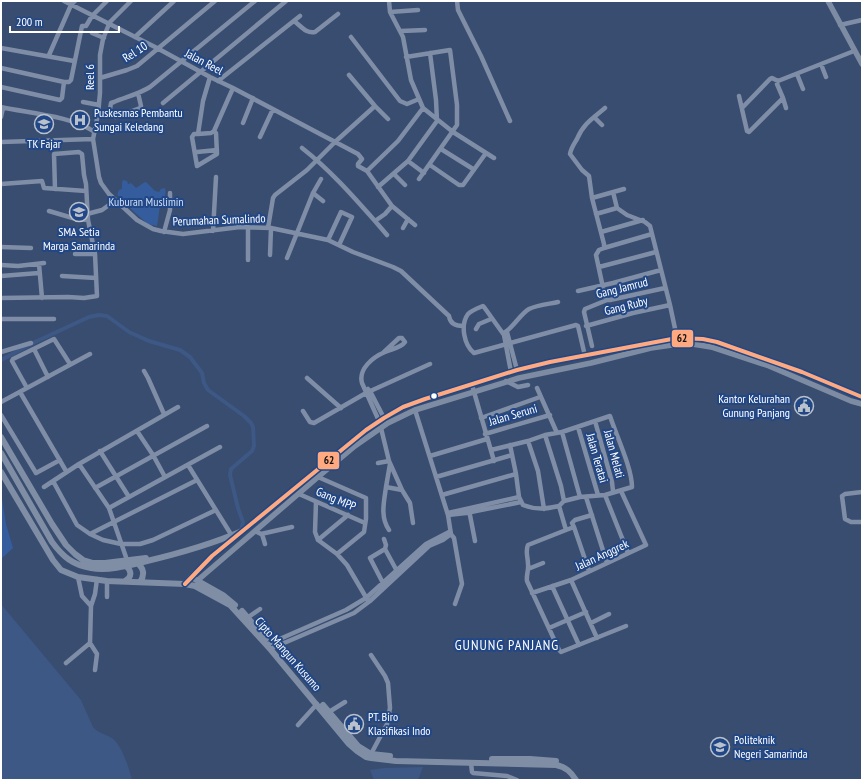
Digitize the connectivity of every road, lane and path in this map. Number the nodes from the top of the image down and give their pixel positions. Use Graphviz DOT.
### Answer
graph roads {
  1 [pos="64,1"];
  2 [pos="107,1"];
  3 [pos="131,1"];
  4 [pos="174,1"];
  5 [pos="215,1"];
  6 [pos="255,1"];
  7 [pos="286,1"];
  8 [pos="388,1"];
  9 [pos="457,1"];
  10 [pos="828,1"];
  11 [pos="73,3"];
  12 [pos="418,10"];
  13 [pos="390,12"];
  14 [pos="338,14"];
  15 [pos="92,16"];
  16 [pos="300,16"];
  17 [pos="862,20"];
  18 [pos="294,21"];
  19 [pos="109,24"];
  20 [pos="840,25"];
  21 [pos="425,30"];
  22 [pos="401,31"];
  23 [pos="92,33"];
  24 [pos="135,37"];
  25 [pos="350,37"];
  26 [pos="104,38"];
  27 [pos="1,48"];
  28 [pos="158,49"];
  29 [pos="854,51"];
  30 [pos="430,53"];
  31 [pos="49,55"];
  32 [pos="406,57"];
  33 [pos="74,61"];
  34 [pos="861,61"];
  35 [pos="182,62"];
  36 [pos="821,64"];
  37 [pos="1,68"];
  38 [pos="200,72"];
  39 [pos="797,74"];
  40 [pos="350,75"];
  41 [pos="210,77"];
  42 [pos="826,77"];
  43 [pos="100,78"];
  44 [pos="218,81"];
  45 [pos="778,81"];
  46 [pos="64,82"];
  47 [pos="1,87"];
  48 [pos="233,88"];
  49 [pos="802,89"];
  50 [pos="138,93"];
  51 [pos="739,96"];
  52 [pos="753,97"];
  53 [pos="253,98"];
  54 [pos="419,98"];
  55 [pos="783,98"];
  56 [pos="83,102"];
  57 [pos="163,103"];
  58 [pos="741,103"];
  59 [pos="99,105"];
  60 [pos="375,106"];
  61 [pos="2,108"];
  62 [pos="423,108"];
  63 [pos="605,108"];
  64 [pos="742,108"];
  65 [pos="786,108"];
  66 [pos="273,109"];
  67 [pos="1,116"];
  68 [pos="594,117"];
  69 [pos="388,119"];
  70 [pos="437,121"];
  71 [pos="510,121"];
  72 [pos="243,123"];
  73 [pos="602,125"];
  74 [pos="93,131"];
  75 [pos="214,131"];
  76 [pos="453,132"];
  77 [pos="198,134"];
  78 [pos="260,137"];
  79 [pos="93,139"];
  80 [pos="1,142"];
  81 [pos="335,142"];
  82 [pos="302,148"];
  83 [pos="217,150"];
  84 [pos="441,150"];
  85 [pos="196,152"];
  86 [pos="486,153"];
  87 [pos="494,158"];
  88 [pos="318,160"];
  89 [pos="408,161"];
  90 [pos="430,165"];
  91 [pos="473,169"];
  92 [pos="367,171"];
  93 [pos="424,173"];
  94 [pos="394,174"];
  95 [pos="216,177"];
  96 [pos="419,179"];
  97 [pos="321,180"];
  98 [pos="1,184"];
  99 [pos="405,185"];
  100 [pos="378,187"];
  101 [pos="55,189"];
  102 [pos="624,189"];
  103 [pos="86,192"];
  104 [pos="613,192"];
  105 [pos="170,193"];
  106 [pos="313,193"];
  107 [pos="592,198"];
  108 [pos="116,200"];
  109 [pos="323,201"];
  110 [pos="392,206"];
  111 [pos="617,208"];
  112 [pos="49,211"];
  113 [pos="87,214"];
  114 [pos="596,214"];
  115 [pos="408,218"];
  116 [pos="88,220"];
  117 [pos="642,220"];
  118 [pos="375,221"];
  119 [pos="144,225"];
  120 [pos="415,225"];
  121 [pos="248,227"];
  122 [pos="270,228"];
  123 [pos="403,228"];
  124 [pos="213,231"];
  125 [pos="164,232"];
  126 [pos="296,232"];
  127 [pos="601,232"];
  128 [pos="652,234"];
  129 [pos="387,235"];
  130 [pos="328,240"];
  131 [pos="339,245"];
  132 [pos="1,247"];
  133 [pos="31,248"];
  134 [pos="604,248"];
  135 [pos="656,252"];
  136 [pos="74,254"];
  137 [pos="95,254"];
  138 [pos="270,255"];
  139 [pos="287,258"];
  140 [pos="248,260"];
  141 [pos="1,265"];
  142 [pos="599,268"];
  143 [pos="661,270"];
  144 [pos="39,273"];
  145 [pos="1,276"];
  146 [pos="62,276"];
  147 [pos="96,278"];
  148 [pos="602,286"];
  149 [pos="665,288"];
  150 [pos="578,291"];
  151 [pos="1,298"];
  152 [pos="42,298"];
  153 [pos="607,300"];
  154 [pos="558,302"];
  155 [pos="670,305"];
  156 [pos="491,318"];
  157 [pos="1,319"];
  158 [pos="54,319"];
  159 [pos="463,326"];
  160 [pos="586,326"];
  161 [pos="476,329"];
  162 [pos="505,332"];
  163 [pos="677,338"];
  164 [pos="31,343"];
  165 [pos="508,344"];
  166 [pos="592,346"];
  167 [pos="34,349"];
  168 [pos="1,352"];
  169 [pos="384,352"];
  170 [pos="90,354"];
  171 [pos="585,356"];
  172 [pos="771,360"];
  173 [pos="70,364"];
  174 [pos="430,364"];
  175 [pos="769,366"];
  176 [pos="144,371"];
  177 [pos="514,371"];
  178 [pos="48,377"];
  179 [pos="307,378"];
  180 [pos="506,381"];
  181 [pos="472,385"];
  182 [pos="528,385"];
  183 [pos="27,388"];
  184 [pos="537,388"];
  185 [pos="474,391"];
  186 [pos="20,392"];
  187 [pos="368,392"];
  188 [pos="540,397"];
  189 [pos="862,397"];
  190 [pos="1,402"];
  191 [pos="862,404"];
  192 [pos="178,407"];
  193 [pos="340,408"];
  194 [pos="415,410"];
  195 [pos="304,411"];
  196 [pos="164,414"];
  197 [pos="1,415"];
  198 [pos="550,415"];
  199 [pos="481,418"];
  200 [pos="382,419"];
  201 [pos="594,421"];
  202 [pos="207,426"];
  203 [pos="578,427"];
  204 [pos="380,428"];
  205 [pos="137,431"];
  206 [pos="560,432"];
  207 [pos="485,434"];
  208 [pos="545,435"];
  209 [pos="1,437"];
  210 [pos="487,439"];
  211 [pos="528,441"];
  212 [pos="510,445"];
  213 [pos="220,447"];
  214 [pos="491,450"];
  215 [pos="100,451"];
  216 [pos="1,453"];
  217 [pos="153,455"];
  218 [pos="512,455"];
  219 [pos="430,456"];
  220 [pos="60,460"];
  221 [pos="494,461"];
  222 [pos="389,462"];
  223 [pos="378,463"];
  224 [pos="79,464"];
  225 [pos="188,465"];
  226 [pos="66,471"];
  227 [pos="1,472"];
  228 [pos="516,474"];
  229 [pos="117,476"];
  230 [pos="165,477"];
  231 [pos="318,477"];
  232 [pos="436,477"];
  233 [pos="198,480"];
  234 [pos="53,481"];
  235 [pos="44,487"];
  236 [pos="95,488"];
  237 [pos="386,488"];
  238 [pos="402,490"];
  239 [pos="621,491"];
  240 [pos="862,492"];
  241 [pos="612,493"];
  242 [pos="299,494"];
  243 [pos="442,495"];
  244 [pos="598,495"];
  245 [pos="606,495"];
  246 [pos="520,496"];
  247 [pos="129,497"];
  248 [pos="580,497"];
  249 [pos="586,497"];
  250 [pos="564,501"];
  251 [pos="316,502"];
  252 [pos="521,502"];
  253 [pos="559,506"];
  254 [pos="109,508"];
  255 [pos="544,509"];
  256 [pos="216,510"];
  257 [pos="470,510"];
  258 [pos="265,514"];
  259 [pos="448,514"];
  260 [pos="348,515"];
  261 [pos="592,515"];
  262 [pos="270,519"];
  263 [pos="114,522"];
  264 [pos="862,522"];
  265 [pos="365,523"];
  266 [pos="413,523"];
  267 [pos="574,526"];
  268 [pos="292,527"];
  269 [pos="389,530"];
  270 [pos="566,530"];
  271 [pos="242,531"];
  272 [pos="255,531"];
  273 [pos="450,532"];
  274 [pos="90,534"];
  275 [pos="262,534"];
  276 [pos="232,536"];
  277 [pos="384,539"];
  278 [pos="318,540"];
  279 [pos="475,541"];
  280 [pos="121,544"];
  281 [pos="265,544"];
  282 [pos="385,549"];
  283 [pos="628,553"];
  284 [pos="337,554"];
  285 [pos="153,560"];
  286 [pos="126,563"];
  287 [pos="138,563"];
  288 [pos="543,563"];
  289 [pos="607,563"];
  290 [pos="528,569"];
  291 [pos="589,571"];
  292 [pos="398,573"];
  293 [pos="78,577"];
  294 [pos="191,577"];
  295 [pos="97,580"];
  296 [pos="571,580"];
  297 [pos="107,581"];
  298 [pos="125,582"];
  299 [pos="140,582"];
  300 [pos="196,583"];
  301 [pos="185,584"];
  302 [pos="384,585"];
  303 [pos="552,586"];
  304 [pos="532,593"];
  305 [pos="107,597"];
  306 [pos="368,600"];
  307 [pos="455,604"];
  308 [pos="91,606"];
  309 [pos="260,609"];
  310 [pos="586,612"];
  311 [pos="609,614"];
  312 [pos="248,618"];
  313 [pos="568,620"];
  314 [pos="591,623"];
  315 [pos="626,626"];
  316 [pos="549,628"];
  317 [pos="597,638"];
  318 [pos="90,643"];
  319 [pos="579,645"];
  320 [pos="270,646"];
  321 [pos="371,654"];
  322 [pos="66,663"];
  323 [pos="95,670"];
  324 [pos="345,702"];
  325 [pos="317,704"];
  326 [pos="329,712"];
  327 [pos="298,725"];
  328 [pos="371,754"];
  329 [pos="471,762"];
  330 [pos="504,778"];
  331 [pos="517,780"];
  332 [pos="576,780"];
  333 [pos="580,780"];
  1 -- 11 [label="street, Jalan Reel"];
  2 -- 15 [label="street"];
  3 -- 19 [label="street"];
  4 -- 24 [label="street"];
  5 -- 28 [label="street, Rel 10"];
  6 -- 35 [label="street"];
  7 -- 38 [label="street"];
  8 -- 13 [label="street"];
  9 -- 71 [label="street"];
  10 -- 20 [label="main road"];
  11 -- 15 [label="street, Jalan Reel"];
  11 -- 31 [label="street"];
  12 -- 13 [label="street"];
  13 -- 22 [label="street"];
  14 -- 18 [label="street"];
  15 -- 19 [label="street, Jalan Reel"];
  15 -- 33 [label="street"];
  16 -- 18 [label="street"];
  17 -- 20 [label="street"];
  18 -- 44 [label="street"];
  19 -- 24 [label="street, Jalan Reel"];
  19 -- 26 [label="street, Reel 6"];
  20 -- 29 [label="main road"];
  21 -- 22 [label="street"];
  22 -- 32 [label="street"];
  23 -- 26 [label="street"];
  24 -- 28 [label="street, Jalan Reel"];
  25 -- 54 [label="street"];
  26 -- 43 [label="street, Reel 6"];
  27 -- 31 [label="street"];
  28 -- 35 [label="street, Jalan Reel"];
  28 -- 43 [label="street, Rel 10"];
  29 -- 34 [label="main road"];
  29 -- 36 [label="street"];
  30 -- 32 [label="street"];
  30 -- 70 [label="street"];
  30 -- 76 [label="street"];
  31 -- 33 [label="street"];
  32 -- 54 [label="street"];
  33 -- 46 [label="street"];
  35 -- 38 [label="street, Jalan Reel"];
  35 -- 50 [label="street"];
  36 -- 39 [label="street"];
  36 -- 42 [label="street"];
  37 -- 46 [label="street"];
  38 -- 41 [label="street, Jalan Reel"];
  38 -- 57 [label="street"];
  39 -- 45 [label="street"];
  39 -- 49 [label="street"];
  40 -- 60 [label="street"];
  41 -- 44 [label="street, Jalan Reel"];
  41 -- 77 [label="street"];
  43 -- 59 [label="street, Reel 6"];
  44 -- 48 [label="street, Jalan Reel"];
  45 -- 52 [label="street"];
  45 -- 55 [label="street"];
  46 -- 47 [label="street"];
  48 -- 53 [label="street, Jalan Reel"];
  48 -- 75 [label="street"];
  50 -- 50 [label="street"];
  51 -- 58 [label="street"];
  52 -- 58 [label="street"];
  52 -- 64 [label="street"];
  53 -- 66 [label="street, Jalan Reel"];
  53 -- 72 [label="street"];
  54 -- 62 [label="street"];
  55 -- 64 [label="street"];
  55 -- 65 [label="street"];
  56 -- 59 [label="street"];
  58 -- 64 [label="street"];
  59 -- 74 [label="street, Reel 6"];
  60 -- 69 [label="street"];
  60 -- 81 [label="street"];
  61 -- 67 [label="street"];
  61 -- 74 [label="street"];
  62 -- 70 [label="street"];
  62 -- 92 [label="street"];
  63 -- 68 [label="street"];
  66 -- 78 [label="street"];
  66 -- 81 [label="street, Jalan Reel"];
  68 -- 73 [label="street"];
  68 -- 107 [label="street"];
  70 -- 76 [label="street"];
  70 -- 89 [label="street"];
  74 -- 79 [label="street, Reel 6"];
  75 -- 77 [label="street"];
  75 -- 83 [label="street"];
  76 -- 84 [label="street"];
  76 -- 86 [label="street"];
  77 -- 83 [label="street"];
  79 -- 80 [label="street"];
  79 -- 108 [label="street, Reel 6"];
  81 -- 88 [label="street"];
  81 -- 92 [label="street"];
  82 -- 88 [label="street"];
  83 -- 85 [label="street"];
  84 -- 90 [label="street"];
  84 -- 91 [label="street"];
  86 -- 87 [label="street"];
  86 -- 91 [label="street"];
  88 -- 118 [label="street"];
  88 -- 122 [label="street"];
  89 -- 93 [label="street"];
  89 -- 94 [label="street"];
  90 -- 91 [label="street"];
  90 -- 93 [label="street"];
  92 -- 100 [label="street"];
  93 -- 96 [label="street"];
  94 -- 99 [label="street"];
  94 -- 100 [label="street"];
  95 -- 124 [label="street"];
  97 -- 106 [label="street"];
  98 -- 101 [label="street"];
  100 -- 110 [label="street"];
  101 -- 103 [label="street"];
  101 -- 103 [label="street"];
  102 -- 104 [label="street"];
  103 -- 113 [label="street"];
  104 -- 107 [label="street"];
  104 -- 111 [label="street"];
  105 -- 125 [label="street"];
  106 -- 109 [label="street"];
  106 -- 126 [label="street"];
  107 -- 114 [label="street"];
  108 -- 113 [label="street"];
  108 -- 119 [label="street, Reel 6"];
  110 -- 115 [label="street"];
  110 -- 118 [label="street"];
  111 -- 114 [label="street"];
  111 -- 117 [label="street"];
  112 -- 116 [label="street"];
  113 -- 116 [label="street"];
  114 -- 127 [label="street"];
  115 -- 120 [label="street"];
  115 -- 123 [label="street"];
  116 -- 137 [label="street"];
  117 -- 127 [label="street"];
  117 -- 128 [label="street"];
  118 -- 129 [label="street"];
  119 -- 125 [label="street, Perumahan Sumalindo"];
  121 -- 122 [label="street, Perumahan Sumalindo"];
  121 -- 124 [label="street, Perumahan Sumalindo"];
  121 -- 140 [label="street"];
  122 -- 126 [label="street, Perumahan Sumalindo"];
  122 -- 138 [label="street"];
  124 -- 125 [label="street, Perumahan Sumalindo"];
  126 -- 130 [label="street, Perumahan Sumalindo"];
  126 -- 139 [label="street"];
  127 -- 134 [label="street"];
  128 -- 134 [label="street"];
  128 -- 135 [label="street"];
  130 -- 131 [label="street, Perumahan Sumalindo"];
  130 -- 131 [label="street"];
  131 -- 159 [label="street, Perumahan Sumalindo"];
  132 -- 133 [label="street"];
  134 -- 142 [label="street"];
  135 -- 142 [label="street"];
  135 -- 143 [label="street"];
  136 -- 137 [label="street"];
  137 -- 147 [label="street"];
  141 -- 144 [label="street"];
  142 -- 148 [label="street"];
  143 -- 148 [label="street"];
  143 -- 149 [label="street"];
  144 -- 145 [label="street"];
  144 -- 152 [label="street"];
  146 -- 147 [label="street"];
  147 -- 152 [label="street"];
  148 -- 150 [label="street"];
  148 -- 153 [label="street"];
  149 -- 153 [label="street, Gang Jamrud"];
  149 -- 155 [label="street"];
  151 -- 152 [label="street"];
  153 -- 160 [label="street, Gang Jamrud"];
  154 -- 162 [label="street"];
  155 -- 160 [label="street, Gang Ruby"];
  155 -- 163 [label="street"];
  156 -- 159 [label="street"];
  156 -- 161 [label="street"];
  156 -- 162 [label="street"];
  157 -- 158 [label="street"];
  159 -- 165 [label="street"];
  160 -- 166 [label="street"];
  162 -- 165 [label="street"];
  163 -- 171 [label="main road"];
  163 -- 172 [label="main road"];
  164 -- 168 [label="street"];
  165 -- 171 [label="street"];
  165 -- 177 [label="street"];
  167 -- 173 [label="street"];
  167 -- 178 [label="street"];
  167 -- 183 [label="street"];
  169 -- 187 [label="street"];
  170 -- 173 [label="street"];
  171 -- 177 [label="main road"];
  172 -- 175 [label="main road"];
  172 -- 189 [label="main road"];
  173 -- 178 [label="street"];
  174 -- 187 [label="street"];
  175 -- 180 [label="main road"];
  175 -- 191 [label="main road"];
  176 -- 196 [label="street"];
  177 -- 181 [label="main road"];
  178 -- 183 [label="street"];
  179 -- 193 [label="street"];
  180 -- 182 [label="street"];
  180 -- 185 [label="main road"];
  181 -- 185 [label="street"];
  181 -- 200 [label="main road"];
  183 -- 186 [label="street"];
  184 -- 188 [label="street, Jalan Seruni"];
  185 -- 194 [label="main road"];
  185 -- 199 [label="street"];
  186 -- 190 [label="street"];
  186 -- 220 [label="street"];
  187 -- 193 [label="street"];
  187 -- 200 [label="street"];
  188 -- 198 [label="street, Jalan Seruni"];
  188 -- 199 [label="street"];
  192 -- 196 [label="street"];
  193 -- 195 [label="street"];
  194 -- 204 [label="main road"];
  194 -- 219 [label="street"];
  196 -- 205 [label="street"];
  197 -- 220 [label="street"];
  198 -- 206 [label="street"];
  198 -- 207 [label="street, Jalan Seruni"];
  199 -- 207 [label="street"];
  200 -- 258 [label="main road"];
  201 -- 203 [label="street"];
  201 -- 239 [label="street"];
  201 -- 241 [label="street, Jalan Melati"];
  202 -- 217 [label="street"];
  203 -- 206 [label="street"];
  203 -- 244 [label="street, Jalan Teratai"];
  204 -- 222 [label="street"];
  204 -- 231 [label="main road"];
  205 -- 215 [label="street"];
  205 -- 217 [label="street"];
  206 -- 208 [label="street"];
  206 -- 248 [label="street"];
  207 -- 210 [label="street"];
  208 -- 211 [label="street"];
  208 -- 250 [label="street"];
  209 -- 286 [label="highway"];
  210 -- 214 [label="street"];
  210 -- 219 [label="street"];
  211 -- 212 [label="street"];
  211 -- 255 [label="street"];
  212 -- 214 [label="street"];
  212 -- 218 [label="street"];
  213 -- 225 [label="street"];
  214 -- 221 [label="street"];
  215 -- 224 [label="street"];
  215 -- 229 [label="street"];
  216 -- 286 [label="highway"];
  217 -- 229 [label="street"];
  217 -- 230 [label="street"];
  218 -- 221 [label="street"];
  218 -- 228 [label="street"];
  219 -- 232 [label="street"];
  220 -- 226 [label="street"];
  221 -- 232 [label="street"];
  222 -- 223 [label="street"];
  222 -- 237 [label="street"];
  222 -- 238 [label="street"];
  224 -- 226 [label="street"];
  224 -- 236 [label="street"];
  225 -- 230 [label="street"];
  225 -- 233 [label="street"];
  226 -- 234 [label="street"];
  227 -- 293 [label="highway, Cipto Mangun Kusumo"];
  228 -- 243 [label="street"];
  228 -- 246 [label="street"];
  229 -- 236 [label="street"];
  229 -- 247 [label="street"];
  230 -- 247 [label="street"];
  231 -- 242 [label="main road"];
  231 -- 265 [label="street"];
  232 -- 243 [label="street"];
  233 -- 256 [label="street"];
  233 -- 263 [label="street"];
  234 -- 235 [label="street"];
  234 -- 274 [label="street"];
  236 -- 254 [label="street"];
  237 -- 238 [label="street"];
  237 -- 269 [label="street"];
  238 -- 266 [label="street"];
  239 -- 241 [label="street"];
  239 -- 283 [label="street, Jalan Anggrek"];
  240 -- 264 [label="street"];
  241 -- 245 [label="street"];
  242 -- 251 [label="street, Gang MPP"];
  242 -- 262 [label="main road"];
  243 -- 259 [label="street"];
  244 -- 245 [label="street"];
  244 -- 249 [label="street"];
  245 -- 283 [label="street, Jalan Melati"];
  246 -- 252 [label="street"];
  246 -- 257 [label="street"];
  247 -- 254 [label="street"];
  248 -- 249 [label="street"];
  248 -- 250 [label="street"];
  249 -- 261 [label="street"];
  250 -- 253 [label="street"];
  251 -- 260 [label="street, Gang MPP"];
  251 -- 278 [label="street"];
  252 -- 255 [label="street"];
  252 -- 257 [label="street"];
  253 -- 255 [label="street"];
  253 -- 270 [label="street"];
  254 -- 263 [label="street"];
  256 -- 276 [label="street"];
  256 -- 280 [label="street"];
  257 -- 259 [label="street"];
  257 -- 279 [label="street"];
  258 -- 262 [label="main road"];
  258 -- 271 [label="main road"];
  259 -- 273 [label="street"];
  260 -- 265 [label="street, Gang MPP"];
  260 -- 278 [label="street"];
  261 -- 267 [label="street"];
  261 -- 289 [label="street"];
  262 -- 272 [label="main road"];
  263 -- 274 [label="street"];
  263 -- 280 [label="street"];
  265 -- 284 [label="street"];
  267 -- 270 [label="street"];
  267 -- 291 [label="street"];
  268 -- 275 [label="street"];
  270 -- 290 [label="street"];
  271 -- 276 [label="highway"];
  271 -- 294 [label="main road"];
  272 -- 275 [label="street"];
  272 -- 300 [label="main road"];
  273 -- 292 [label="street"];
  273 -- 307 [label="street"];
  274 -- 280 [label="street"];
  275 -- 281 [label="street"];
  276 -- 285 [label="highway"];
  277 -- 282 [label="street"];
  278 -- 284 [label="street"];
  280 -- 286 [label="street"];
  282 -- 292 [label="street"];
  282 -- 302 [label="street"];
  283 -- 289 [label="street, Jalan Anggrek"];
  284 -- 306 [label="street"];
  285 -- 286 [label="highway"];
  285 -- 287 [label="highway"];
  286 -- 287 [label="highway"];
  286 -- 298 [label="highway"];
  287 -- 299 [label="highway"];
  288 -- 290 [label="street"];
  289 -- 291 [label="street, Jalan Anggrek"];
  290 -- 304 [label="street"];
  291 -- 296 [label="street, Jalan Anggrek"];
  292 -- 302 [label="street"];
  293 -- 295 [label="highway, Cipto Mangun Kusumo"];
  293 -- 308 [label="street"];
  294 -- 300 [label="highway, Cipto Mangun Kusumo"];
  294 -- 301 [label="highway"];
  295 -- 297 [label="highway, Cipto Mangun Kusumo"];
  295 -- 308 [label="street"];
  296 -- 303 [label="street, Jalan Anggrek"];
  296 -- 310 [label="street"];
  297 -- 298 [label="highway, Cipto Mangun Kusumo"];
  297 -- 305 [label="street"];
  298 -- 299 [label="highway, Cipto Mangun Kusumo"];
  299 -- 301 [label="highway, Cipto Mangun Kusumo"];
  300 -- 301 [label="highway, Cipto Mangun Kusumo"];
  300 -- 312 [label="highway, Cipto Mangun Kusumo"];
  300 -- 320 [label="highway, Cipto Mangun Kusumo"];
  302 -- 306 [label="street"];
  303 -- 304 [label="street, Jalan Anggrek"];
  303 -- 313 [label="street"];
  304 -- 316 [label="street"];
  306 -- 320 [label="street"];
  308 -- 318 [label="street"];
  309 -- 312 [label="street"];
  310 -- 313 [label="street"];
  310 -- 314 [label="street"];
  311 -- 314 [label="street"];
  312 -- 320 [label="highway, Cipto Mangun Kusumo"];
  313 -- 316 [label="street"];
  313 -- 319 [label="street"];
  314 -- 317 [label="street"];
  315 -- 317 [label="street"];
  316 -- 319 [label="street"];
  317 -- 319 [label="street"];
  318 -- 322 [label="street"];
  318 -- 323 [label="street"];
  320 -- 325 [label="highway, Cipto Mangun Kusumo"];
  320 -- 326 [label="highway, Cipto Mangun Kusumo"];
  321 -- 328 [label="street"];
  324 -- 326 [label="street"];
  325 -- 327 [label="street"];
  325 -- 329 [label="highway, Cipto Mangun Kusumo"];
  326 -- 328 [label="highway, Cipto Mangun Kusumo"];
  328 -- 333 [label="highway, Cipto Mangun Kusumo"];
  329 -- 330 [label="street"];
  329 -- 332 [label="highway, Cipto Mangun Kusumo"];
  330 -- 331 [label="street"];
}
